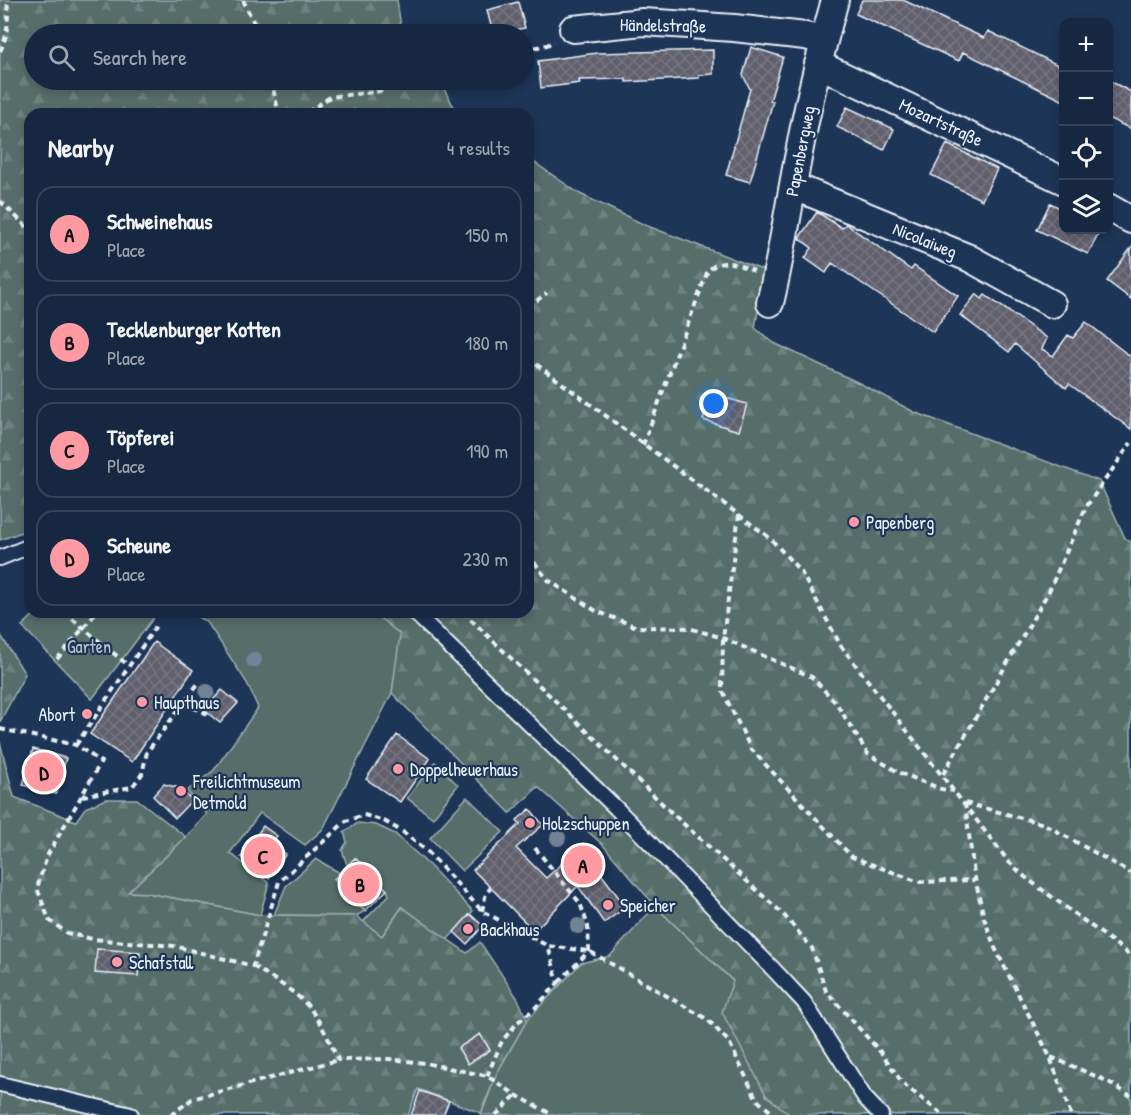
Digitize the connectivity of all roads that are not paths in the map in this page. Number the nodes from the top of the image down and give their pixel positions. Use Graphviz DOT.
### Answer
graph roads {
  1 [pos="835,0"];
  2 [pos="573,29"];
  3 [pos="821,52"];
  4 [pos="1062,180"];
  5 [pos="793,186"];
  6 [pos="1113,210"];
  7 [pos="1131,220"];
  8 [pos="770,303"];
  9 [pos="1052,304"];
  10 [pos="24,548"];
  11 [pos="0,558"];
  12 [pos="420,618"];
  13 [pos="0,1084"];
  14 [pos="131,1115"];
  15 [pos="881,1115"];
  1 -- 3 [label="street, Papenbergweg"];
  2 -- 3 [label="street, Händelstraße"];
  3 -- 4 [label="street, Mozartstraße"];
  3 -- 5 [label="street, Papenbergweg"];
  5 -- 8 [label="street, Papenbergweg"];
  5 -- 9 [label="street, Nicolaiweg"];
  6 -- 7 [label="street"];
  10 -- 11 [label="lane"];
  12 -- 15 [label="lane"];
  13 -- 14 [label="lane"];
}
